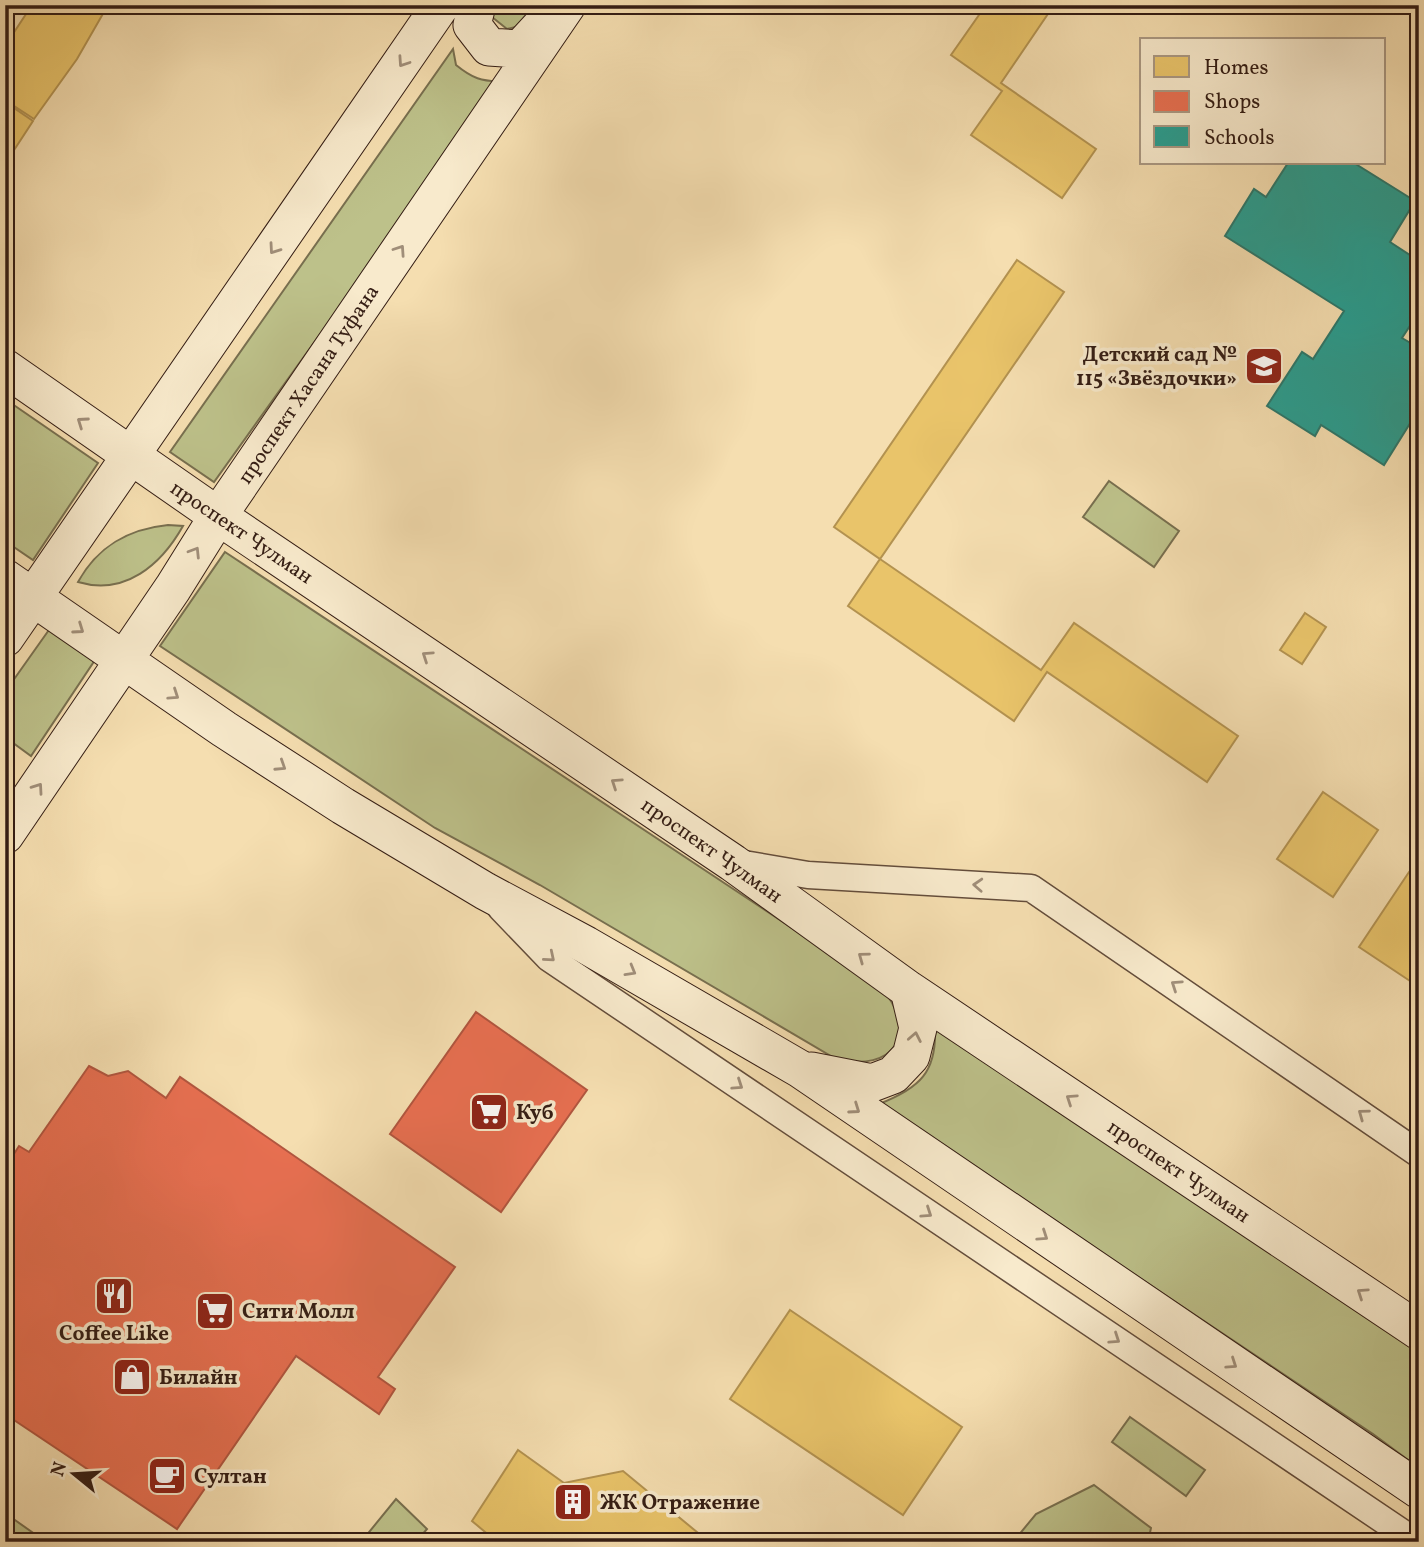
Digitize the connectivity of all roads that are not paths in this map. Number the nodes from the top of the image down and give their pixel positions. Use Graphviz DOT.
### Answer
graph roads {
  1 [pos="441,5"];
  2 [pos="477,5"];
  3 [pos="561,5"];
  4 [pos="567,5"];
  5 [pos="5,368"];
  6 [pos="131,456"];
  7 [pos="218,516"];
  8 [pos="20,587"];
  9 [pos="5,638"];
  10 [pos="123,660"];
  11 [pos="5,835"];
  12 [pos="733,863"];
  13 [pos="485,891"];
  14 [pos="909,990"];
  15 [pos="800,1069"];
  16 [pos="1419,1154"];
  17 [pos="1419,1331"];
  18 [pos="1419,1490"];
  19 [pos="1416,1542"];
  1 -- 6 [label="main road, one-way"];
  2 -- 3 [label="main road"];
  7 -- 4 [label="main road, проспект Хасана Туфана, one-way"];
  6 -- 5 [label="main road, проспект Чулман, one-way"];
  6 -- 7 [label="main road, проспект Чулман"];
  6 -- 8 [label="main road"];
  10 -- 7 [label="main road, проспект Хасана Туфана, one-way"];
  12 -- 7 [label="main road, проспект Чулман, one-way"];
  8 -- 9 [label="main road"];
  8 -- 10 [label="main road, one-way"];
  11 -- 10 [label="main road, проспект Хасана Туфана, one-way"];
  10 -- 13 [label="main road, one-way"];
  14 -- 12 [label="main road, проспект Чулман, one-way"];
  16 -- 12 [label="street, one-way"];
  13 -- 15 [label="main road, one-way"];
  13 -- 19 [label="street, one-way"];
  15 -- 14 [label="main road, one-way"];
  17 -- 14 [label="main road, проспект Чулман, one-way"];
  15 -- 18 [label="main road, one-way"];
}
